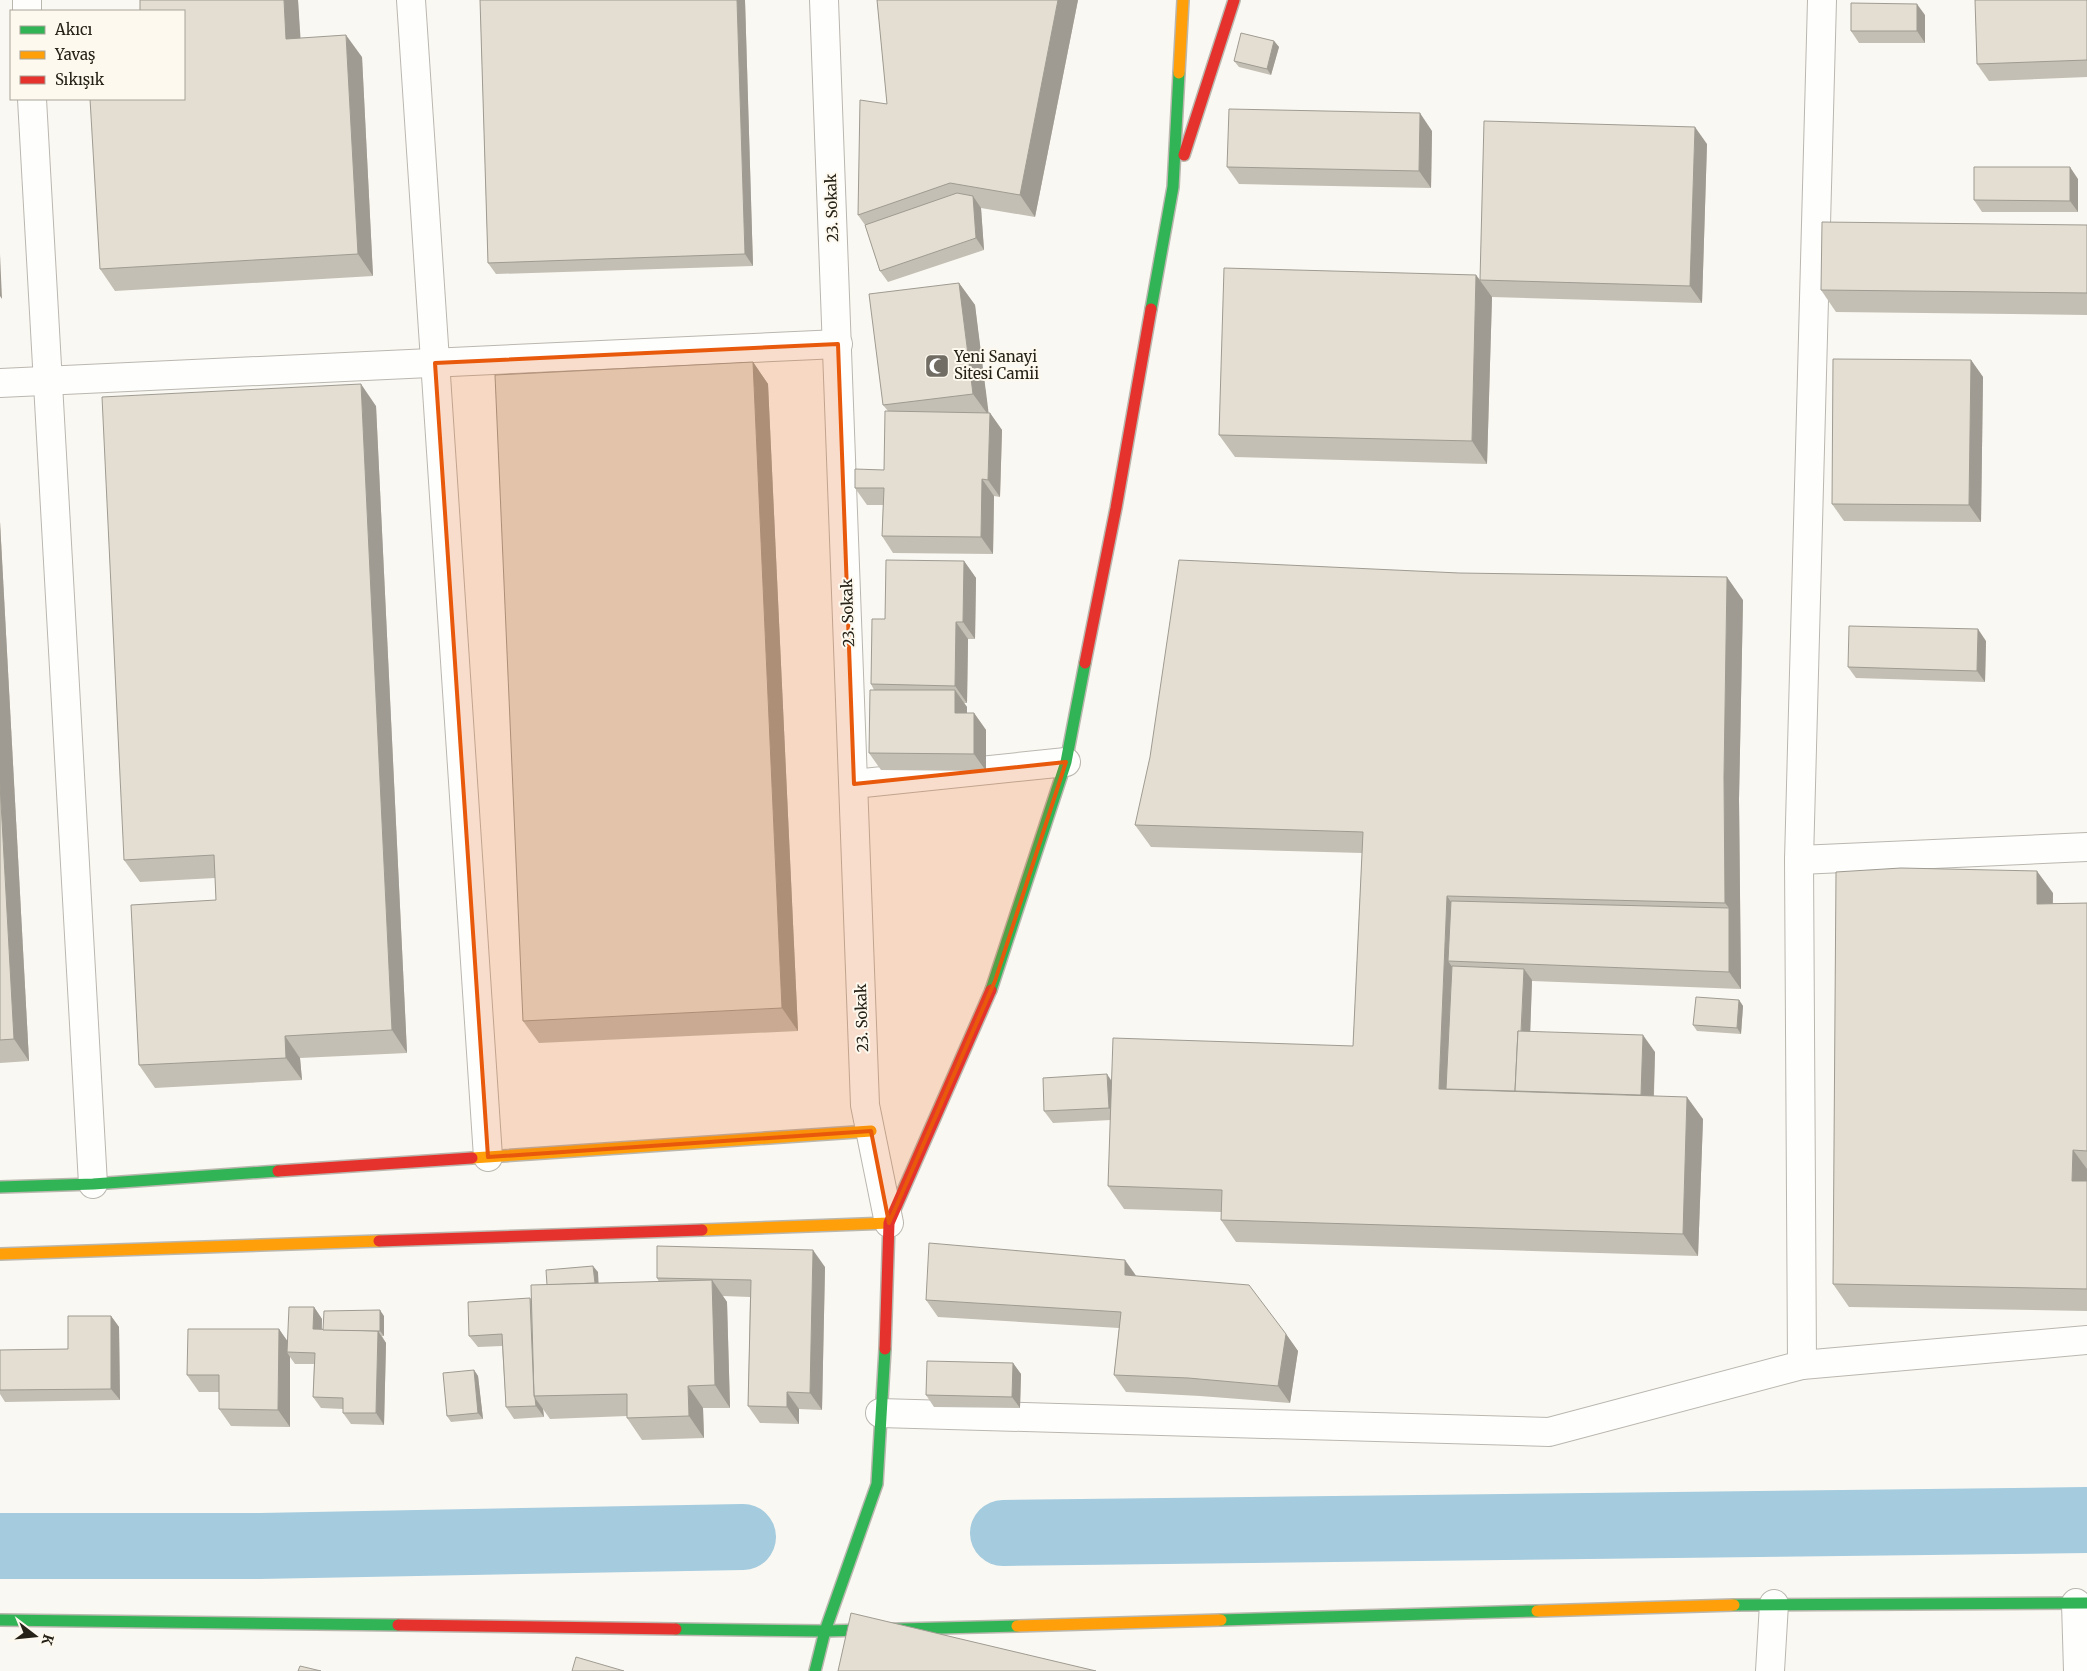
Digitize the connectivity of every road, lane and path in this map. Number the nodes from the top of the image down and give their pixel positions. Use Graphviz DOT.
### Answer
graph roads {
  1 [pos="411,0"];
  2 [pos="824,0"];
  3 [pos="1183,0"];
  4 [pos="1234,0"];
  5 [pos="1822,0"];
  6 [pos="32,100"];
  7 [pos="1173,187"];
  8 [pos="838,344"];
  9 [pos="435,363"];
  10 [pos="48,381"];
  11 [pos="0,383"];
  12 [pos="1066,762"];
  13 [pos="854,784"];
  14 [pos="2087,847"];
  15 [pos="1798,860"];
  16 [pos="870,1131"];
  17 [pos="488,1157"];
  18 [pos="93,1184"];
  19 [pos="0,1187"];
  20 [pos="889,1223"];
  21 [pos="0,1254"];
  22 [pos="2087,1340"];
  23 [pos="1802,1365"];
  24 [pos="880,1414"];
  25 [pos="2081,1603"];
  26 [pos="1774,1604"];
  27 [pos="0,1620"];
  28 [pos="825,1631"];
  29 [pos="815,1671"];
  30 [pos="1770,1671"];
  31 [pos="2078,1671"];
  1 -- 9 [label="street"];
  2 -- 8 [label="street, 23. Sokak"];
  3 -- 7 [label="street"];
  4 -- 7 [label="street"];
  5 -- 15 [label="street"];
  6 -- 10 [label="street"];
  7 -- 12 [label="street"];
  8 -- 9 [label="street"];
  8 -- 13 [label="street, 23. Sokak"];
  9 -- 10 [label="street"];
  9 -- 17 [label="street"];
  10 -- 11 [label="street"];
  10 -- 18 [label="street"];
  12 -- 13 [label="street"];
  12 -- 20 [label="street"];
  13 -- 16 [label="street, 23. Sokak"];
  14 -- 15 [label="street"];
  15 -- 23 [label="street"];
  16 -- 17 [label="street"];
  16 -- 20 [label="street, 23. Sokak"];
  17 -- 18 [label="street"];
  18 -- 19 [label="street"];
  20 -- 21 [label="street"];
  20 -- 24 [label="street"];
  22 -- 23 [label="street"];
  23 -- 24 [label="street"];
  24 -- 28 [label="street"];
  25 -- 26 [label="street"];
  25 -- 31 [label="street"];
  26 -- 28 [label="street"];
  26 -- 30 [label="street"];
  27 -- 28 [label="street"];
  28 -- 29 [label="street"];
}
